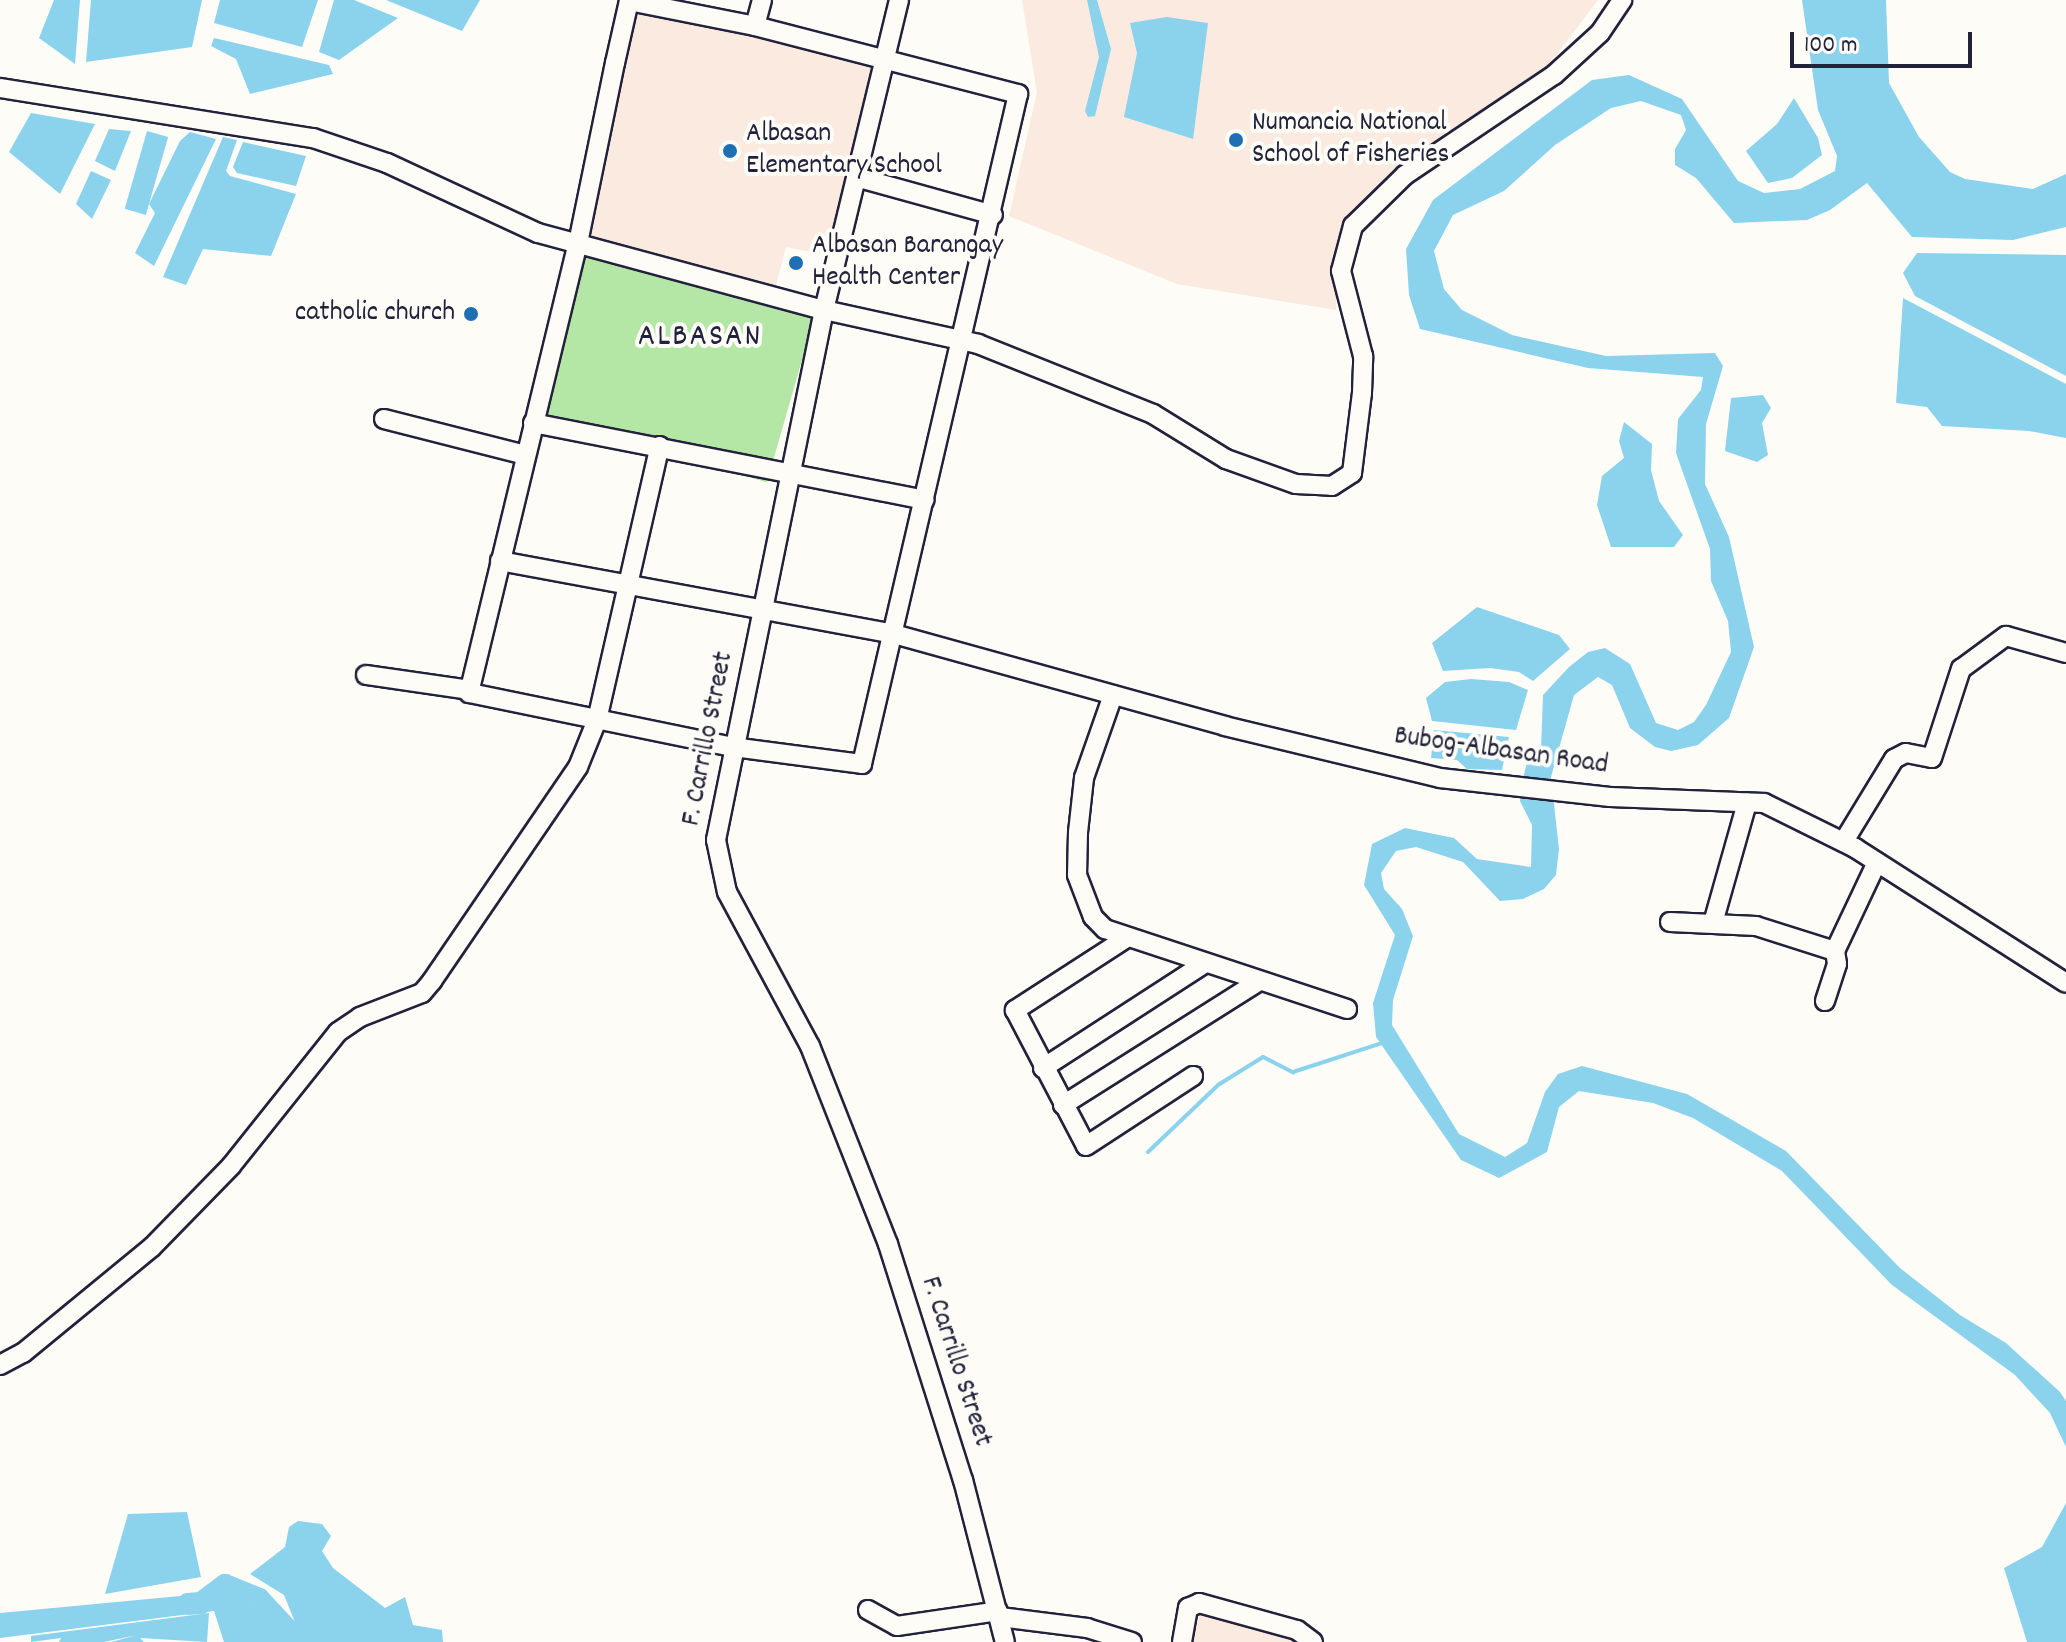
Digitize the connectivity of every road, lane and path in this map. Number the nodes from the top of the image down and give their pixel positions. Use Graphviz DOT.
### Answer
graph roads {
  1 [pos="762,0"];
  2 [pos="899,0"];
  3 [pos="1622,0"];
  4 [pos="630,1"];
  5 [pos="755,26"];
  6 [pos="885,64"];
  7 [pos="0,88"];
  8 [pos="856,177"];
  9 [pos="993,215"];
  10 [pos="578,243"];
  11 [pos="824,310"];
  12 [pos="962,340"];
  13 [pos="384,419"];
  14 [pos="533,423"];
  15 [pos="660,446"];
  16 [pos="525,455"];
  17 [pos="790,474"];
  18 [pos="925,500"];
  19 [pos="500,561"];
  20 [pos="628,584"];
  21 [pos="765,609"];
  22 [pos="894,634"];
  23 [pos="2066,653"];
  24 [pos="366,675"];
  25 [pos="470,690"];
  26 [pos="1113,695"];
  27 [pos="597,720"];
  28 [pos="733,747"];
  29 [pos="1747,803"];
  30 [pos="1844,841"];
  31 [pos="1877,862"];
  32 [pos="1670,922"];
  33 [pos="1713,923"];
  34 [pos="1128,937"];
  35 [pos="1835,951"];
  36 [pos="1205,963"];
  37 [pos="1259,981"];
  38 [pos="2066,983"];
  39 [pos="1825,1001"];
  40 [pos="1347,1009"];
  41 [pos="1043,1068"];
  42 [pos="1193,1076"];
  43 [pos="1063,1105"];
  44 [pos="0,1365"];
  45 [pos="868,1610"];
  46 [pos="999,1614"];
  47 [pos="1005,1642"];
  48 [pos="1132,1642"];
  49 [pos="1182,1642"];
  50 [pos="1313,1642"];
  1 -- 5 [label="street"];
  2 -- 6 [label="street, F. Carrillo Street"];
  3 -- 12 [label="street"];
  4 -- 5 [label="street"];
  4 -- 10 [label="street"];
  5 -- 6 [label="street"];
  6 -- 8 [label="street, F. Carrillo Street"];
  6 -- 9 [label="street"];
  7 -- 10 [label="street"];
  8 -- 9 [label="street"];
  8 -- 11 [label="street, F. Carrillo Street"];
  9 -- 12 [label="street"];
  10 -- 11 [label="street"];
  10 -- 14 [label="street"];
  11 -- 12 [label="street"];
  11 -- 17 [label="street, F. Carrillo Street"];
  12 -- 18 [label="street"];
  13 -- 16 [label="street"];
  14 -- 15 [label="street"];
  14 -- 16 [label="street"];
  15 -- 17 [label="street"];
  15 -- 20 [label="street"];
  16 -- 19 [label="street"];
  17 -- 18 [label="street"];
  17 -- 21 [label="street, F. Carrillo Street"];
  18 -- 22 [label="street"];
  19 -- 20 [label="street, Bubog-Albasan Road"];
  19 -- 25 [label="street"];
  20 -- 21 [label="street, Bubog-Albasan Road"];
  20 -- 27 [label="street"];
  21 -- 22 [label="street, Bubog-Albasan Road"];
  21 -- 28 [label="street, F. Carrillo Street"];
  22 -- 26 [label="street, Bubog-Albasan Road"];
  22 -- 28 [label="street"];
  23 -- 30 [label="street"];
  24 -- 25 [label="street"];
  25 -- 27 [label="street"];
  26 -- 29 [label="street, Bubog-Albasan Road"];
  26 -- 34 [label="street"];
  27 -- 28 [label="street"];
  27 -- 44 [label="street"];
  28 -- 46 [label="street, F. Carrillo Street"];
  29 -- 30 [label="street, Bubog-Albasan Road"];
  29 -- 33 [label="street"];
  30 -- 31 [label="street, Bubog-Albasan Road"];
  31 -- 35 [label="street"];
  31 -- 38 [label="street, Bubog-Albasan Road"];
  32 -- 33 [label="street"];
  33 -- 35 [label="street"];
  34 -- 36 [label="street"];
  34 -- 41 [label="street"];
  35 -- 39 [label="street"];
  36 -- 37 [label="street"];
  36 -- 41 [label="street"];
  37 -- 40 [label="street"];
  37 -- 43 [label="street"];
  41 -- 43 [label="street"];
  42 -- 43 [label="street"];
  45 -- 46 [label="street"];
  46 -- 47 [label="street, F. Carrillo Street"];
  46 -- 48 [label="street"];
  49 -- 50 [label="street"];
}
